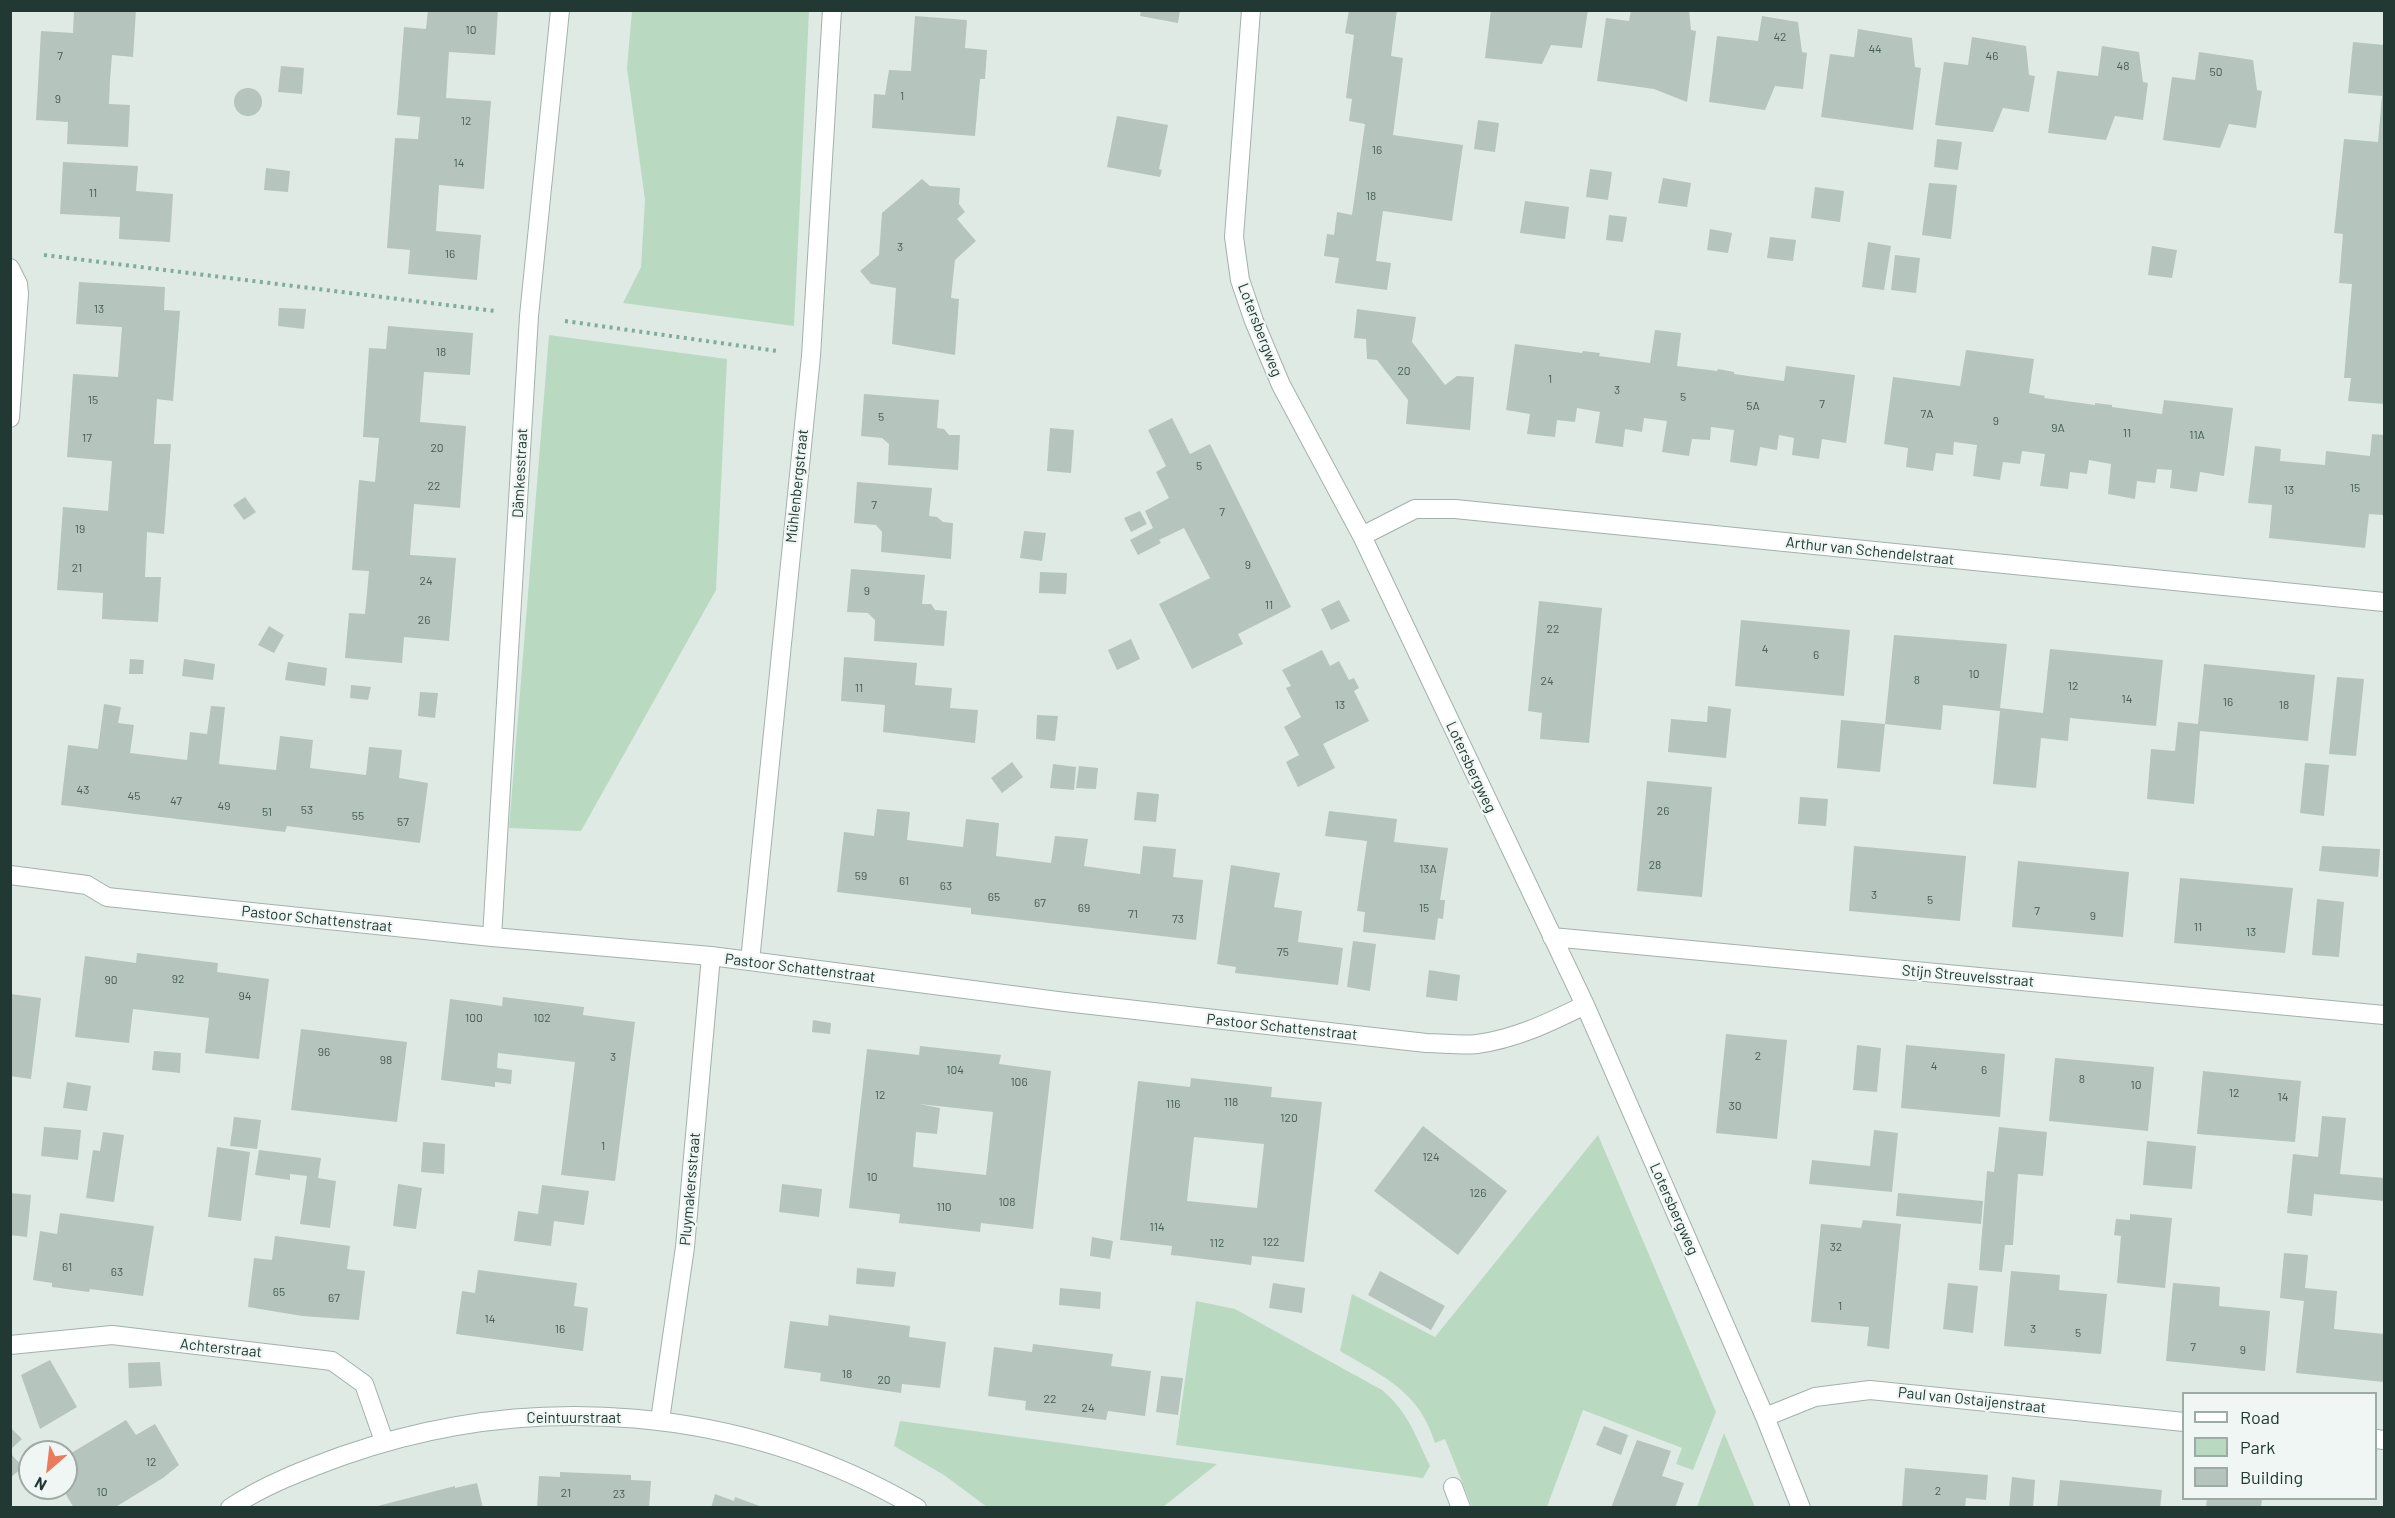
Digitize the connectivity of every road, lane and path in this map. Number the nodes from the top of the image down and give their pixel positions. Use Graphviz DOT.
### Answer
graph roads {
  1 [pos="560,10"];
  2 [pos="832,10"];
  3 [pos="1251,10"];
  4 [pos="33,254"];
  5 [pos="10,268"];
  6 [pos="530,316"];
  7 [pos="810,356"];
  8 [pos="10,418"];
  9 [pos="1362,536"];
  10 [pos="2385,602"];
  11 [pos="10,874"];
  12 [pos="492,937"];
  13 [pos="1552,937"];
  14 [pos="711,956"];
  15 [pos="750,960"];
  16 [pos="1585,1005"];
  17 [pos="2385,1015"];
  18 [pos="10,1345"];
  19 [pos="1765,1417"];
  20 [pos="660,1420"];
  21 [pos="2182,1422"];
  22 [pos="384,1442"];
  23 [pos="1453,1487"];
  24 [pos="230,1508"];
  25 [pos="916,1508"];
  26 [pos="1461,1508"];
  27 [pos="1801,1508"];
  1 -- 6 [label="street, Dämkesstraat"];
  2 -- 7 [label="street, Mühlenbergstraat"];
  3 -- 9 [label="street, Lotersbergweg"];
  4 -- 6 [label="path"];
  5 -- 8 [label="street"];
  6 -- 7 [label="path"];
  6 -- 12 [label="street, Dämkesstraat"];
  7 -- 15 [label="street, Mühlenbergstraat"];
  9 -- 10 [label="street, Arthur van Schendelstraat"];
  9 -- 13 [label="street, Lotersbergweg"];
  11 -- 12 [label="street, Pastoor Schattenstraat"];
  12 -- 14 [label="street, Pastoor Schattenstraat"];
  13 -- 16 [label="street, Lotersbergweg"];
  13 -- 17 [label="street, Stijn Streuvelsstraat"];
  14 -- 15 [label="street, Pastoor Schattenstraat"];
  14 -- 20 [label="street, Pluymakersstraat"];
  15 -- 16 [label="street, Pastoor Schattenstraat"];
  16 -- 19 [label="street, Lotersbergweg"];
  18 -- 22 [label="street, Achterstraat"];
  19 -- 21 [label="street, Paul van Ostaijenstraat"];
  19 -- 27 [label="street, Lotersbergweg"];
  20 -- 22 [label="street, Ceintuurstraat"];
  20 -- 25 [label="street, Ceintuurstraat"];
  22 -- 24 [label="street, Ceintuurstraat"];
  23 -- 26 [label="street"];
}
